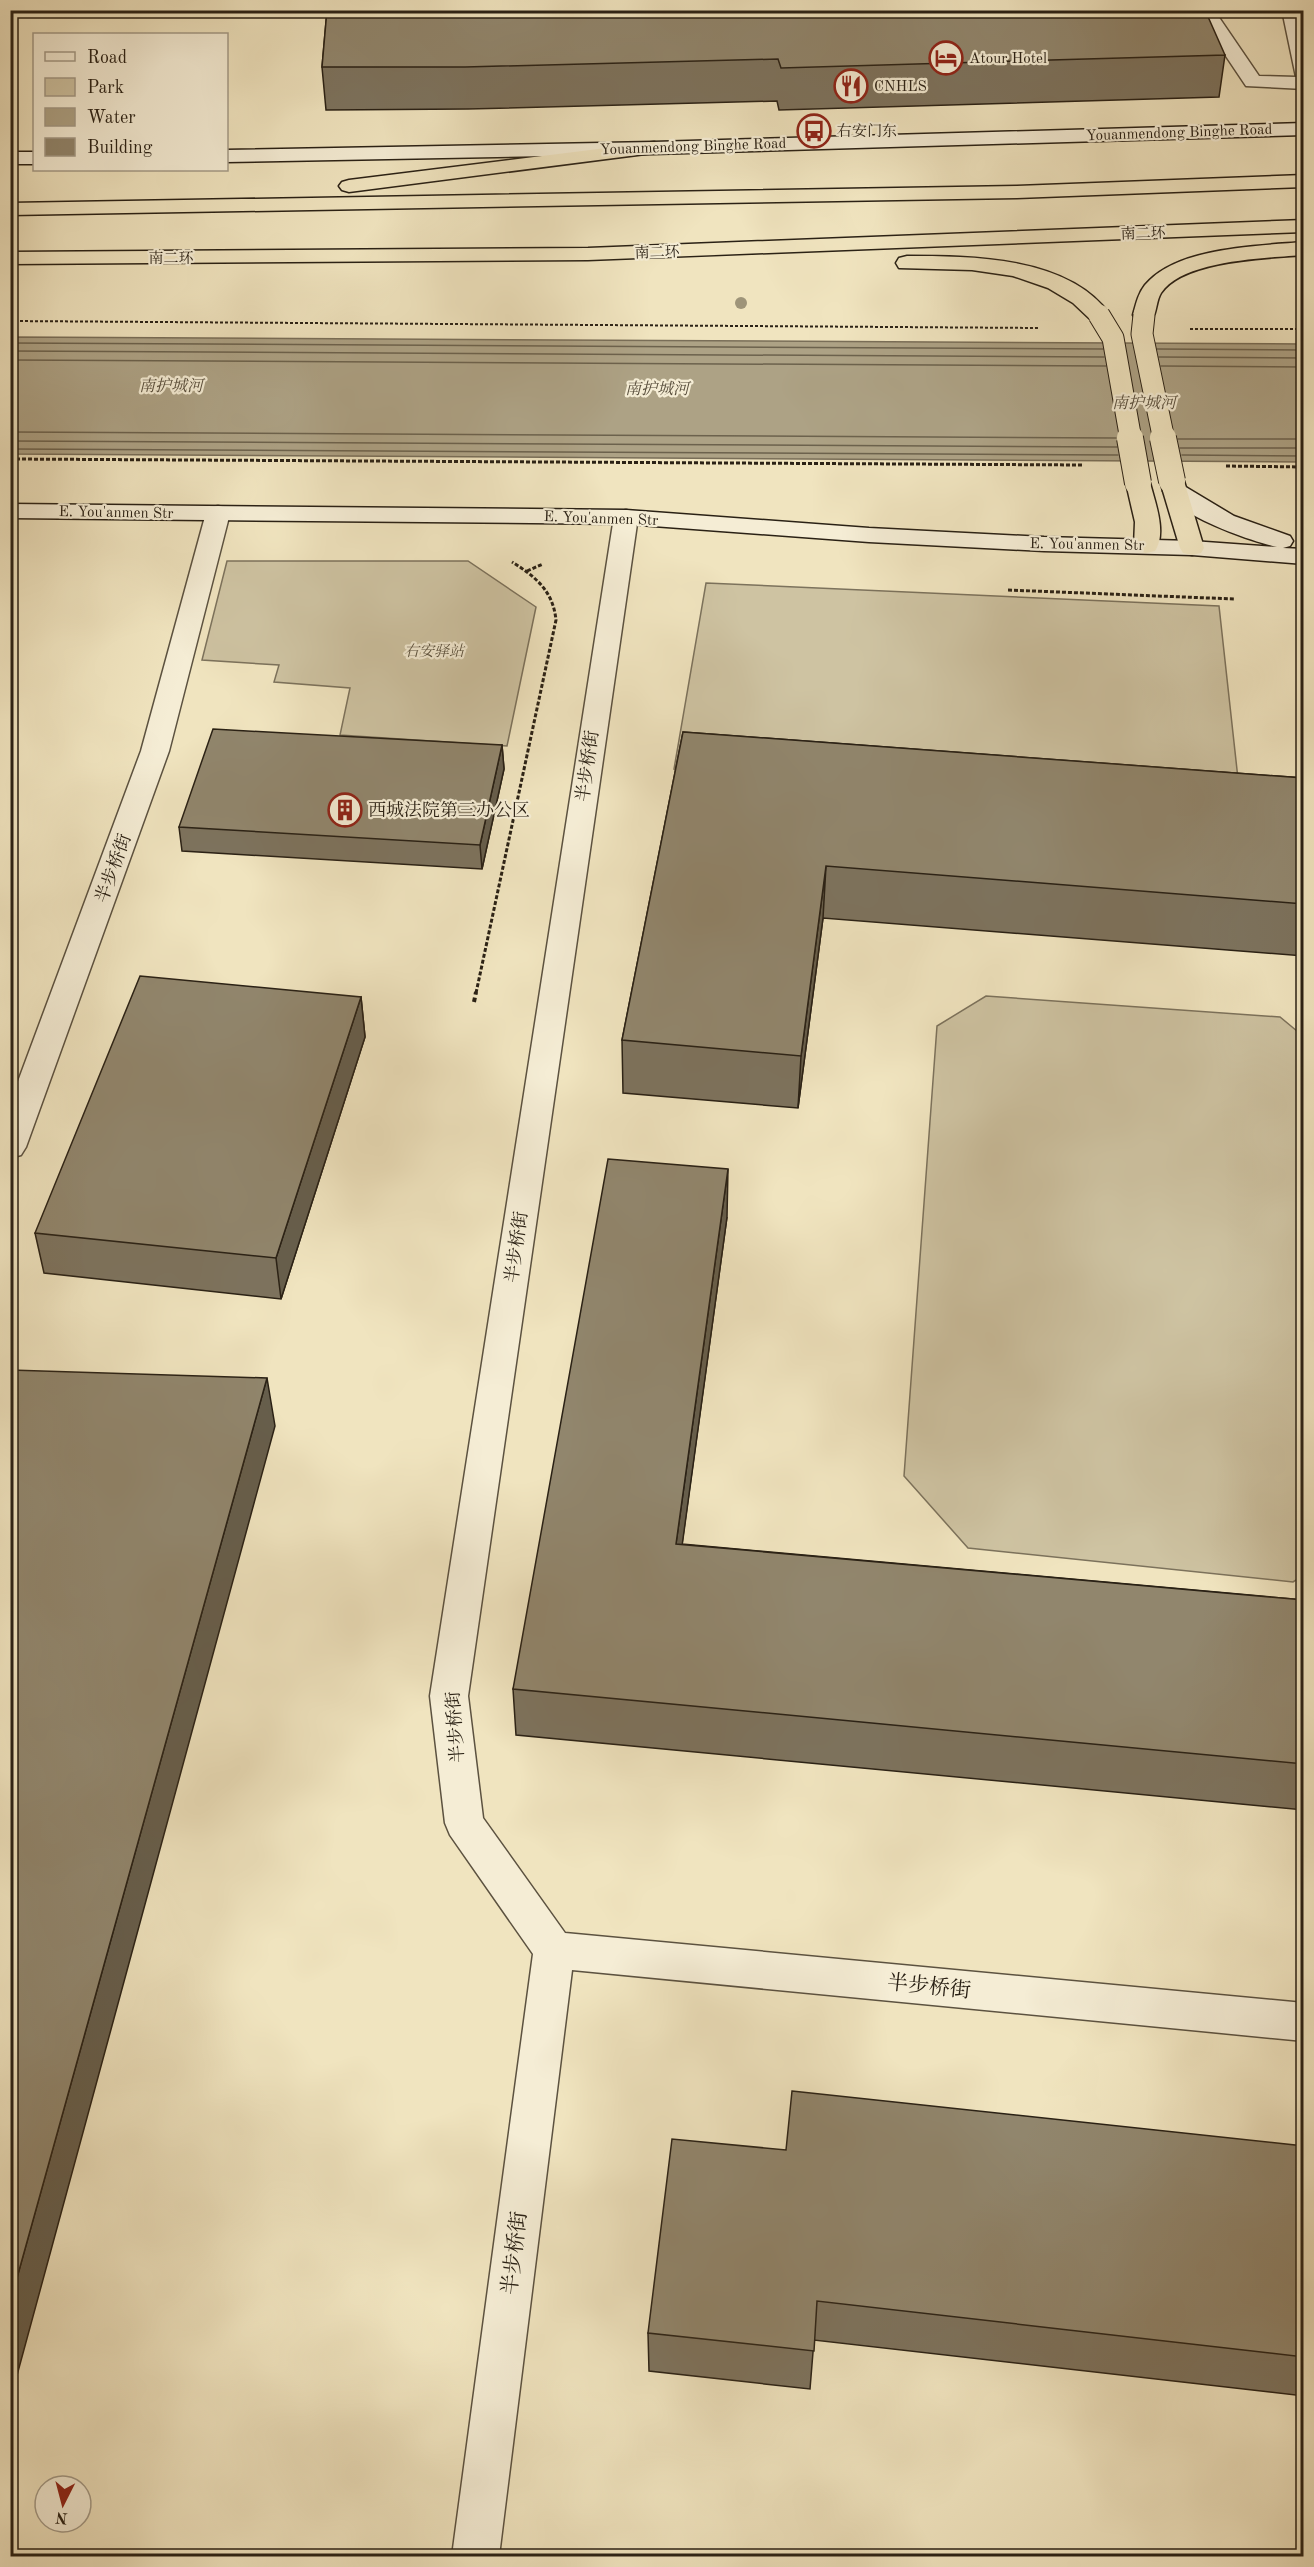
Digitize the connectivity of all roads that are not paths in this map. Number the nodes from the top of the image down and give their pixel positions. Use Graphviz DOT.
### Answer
graph roads {
  1 [pos="1203,10"];
  2 [pos="1291,10"];
  3 [pos="1304,75"];
  4 [pos="1304,83"];
  5 [pos="1304,129"];
  6 [pos="654,148"];
  7 [pos="228,156"];
  8 [pos="10,158"];
  9 [pos="33,158"];
  10 [pos="1304,181"];
  11 [pos="10,208"];
  12 [pos="167,208"];
  13 [pos="1304,226"];
  14 [pos="1304,248"];
  15 [pos="588,254"];
  16 [pos="10,258"];
  17 [pos="857,264"];
  18 [pos="892,264"];
  19 [pos="1174,486"];
  20 [pos="10,512"];
  21 [pos="218,513"];
  22 [pos="626,517"];
  23 [pos="1304,544"];
  24 [pos="1146,546"];
  25 [pos="1192,548"];
  26 [pos="1304,557"];
  27 [pos="10,1148"];
  28 [pos="554,1950"];
  29 [pos="1304,2022"];
  30 [pos="475,2556"];
  1 -- 4 [label="street"];
  2 -- 3 [label="street"];
  5 -- 6 [label="street, Youanmendong Binghe Road"];
  6 -- 7 [label="street, Youanmendong Binghe Road"];
  6 -- 12 [label="highway"];
  8 -- 9 [label="street"];
  10 -- 12 [label="highway"];
  11 -- 12 [label="highway"];
  13 -- 15 [label="highway, 南二环"];
  14 -- 19 [label="highway, bridge"];
  15 -- 16 [label="highway, 南二环"];
  15 -- 17 [label="highway"];
  18 -- 24 [label="highway, bridge"];
  19 -- 23 [label="street"];
  19 -- 25 [label="highway"];
  20 -- 21 [label="street, E. You'anmen Str"];
  21 -- 22 [label="street, E. You'anmen Str"];
  21 -- 27 [label="street, 半步桥街"];
  22 -- 24 [label="street, E. You'anmen Str"];
  22 -- 28 [label="street, 半步桥街"];
  24 -- 25 [label="street, E. You'anmen Str"];
  25 -- 26 [label="street, E. You'anmen Str"];
  28 -- 29 [label="street, 半步桥街"];
  28 -- 30 [label="street, 半步桥街"];
}
